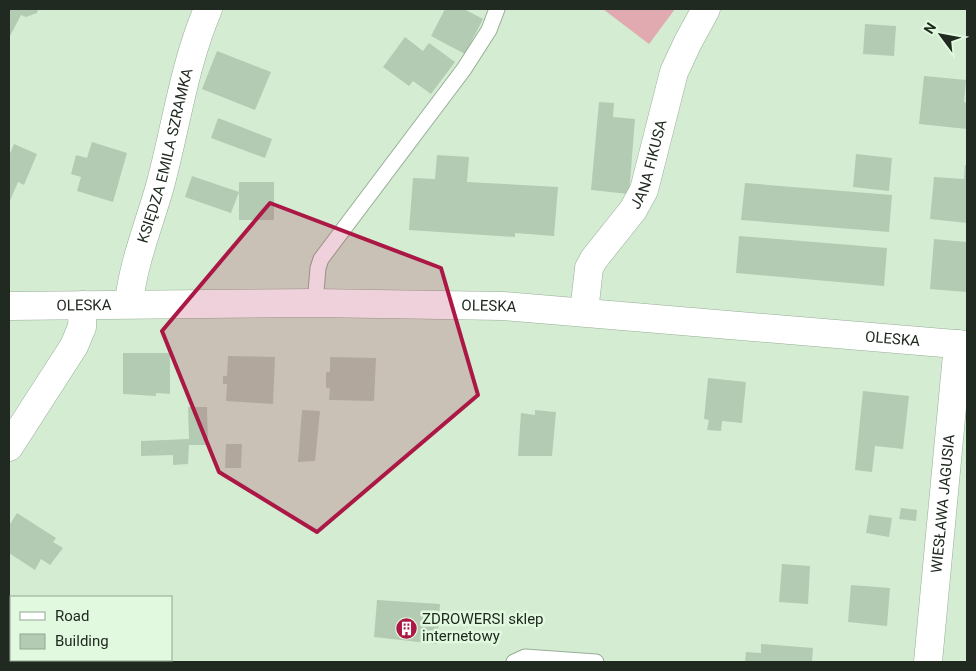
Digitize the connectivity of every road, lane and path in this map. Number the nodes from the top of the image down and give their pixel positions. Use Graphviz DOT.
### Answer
graph roads {
  1 [pos="208,9"];
  2 [pos="497,9"];
  3 [pos="706,9"];
  4 [pos="129,303"];
  5 [pos="315,303"];
  6 [pos="83,305"];
  7 [pos="9,306"];
  8 [pos="584,312"];
  9 [pos="962,345"];
  10 [pos="9,447"];
  11 [pos="514,662"];
  12 [pos="596,662"];
  13 [pos="928,662"];
  1 -- 4 [label="street, KSIĘDZA EMILA SZRAMKA"];
  2 -- 5 [label="lane"];
  3 -- 8 [label="street, JANA FIKUSA"];
  4 -- 5 [label="street, OLESKA"];
  4 -- 6 [label="street, OLESKA"];
  5 -- 8 [label="street, OLESKA"];
  6 -- 7 [label="street, OLESKA"];
  6 -- 10 [label="street"];
  8 -- 9 [label="street, OLESKA"];
  9 -- 13 [label="street, WIESŁAWA JAGUSIA"];
  11 -- 12 [label="lane"];
}
